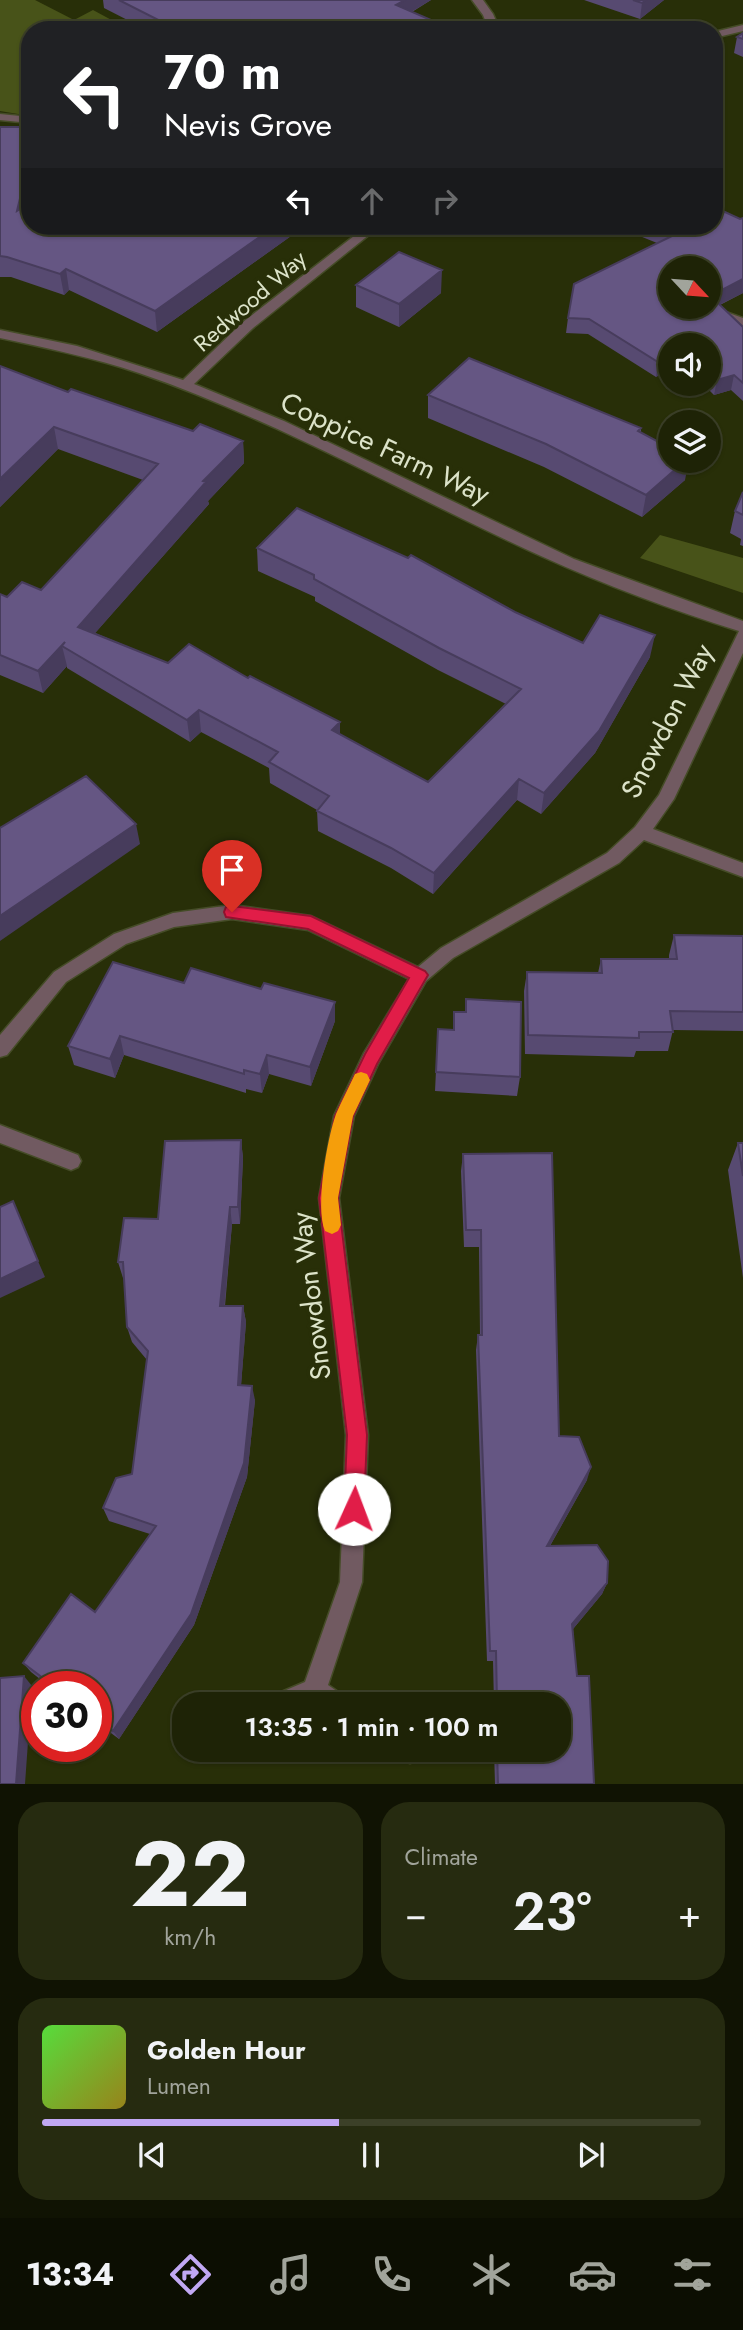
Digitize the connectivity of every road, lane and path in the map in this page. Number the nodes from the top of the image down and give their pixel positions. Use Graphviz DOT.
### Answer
graph roads {
  1 [pos="477,0"];
  2 [pos="491,21"];
  3 [pos="743,28"];
  4 [pos="723,33"];
  5 [pos="0,117"];
  6 [pos="21,119"];
  7 [pos="363,235"];
  8 [pos="721,314"];
  9 [pos="743,322"];
  10 [pos="0,334"];
  11 [pos="187,384"];
  12 [pos="743,626"];
  13 [pos="743,636"];
  14 [pos="641,832"];
  15 [pos="743,870"];
  16 [pos="420,975"];
  17 [pos="0,1049"];
  18 [pos="0,1135"];
  19 [pos="71,1161"];
  20 [pos="314,1690"];
  21 [pos="309,1692"];
  22 [pos="317,1692"];
  1 -- 2 [label="street"];
  3 -- 4 [label="street"];
  5 -- 6 [label="street"];
  7 -- 11 [label="street, Redwood Way"];
  8 -- 9 [label="street"];
  10 -- 11 [label="street, Coppice Farm Way"];
  11 -- 12 [label="street, Coppice Farm Way"];
  13 -- 14 [label="street, Snowdon Way"];
  14 -- 15 [label="street"];
  14 -- 16 [label="street, Snowdon Way"];
  16 -- 17 [label="street"];
  16 -- 20 [label="street, Snowdon Way"];
  18 -- 19 [label="street"];
  20 -- 21 [label="street"];
  20 -- 22 [label="street"];
}
